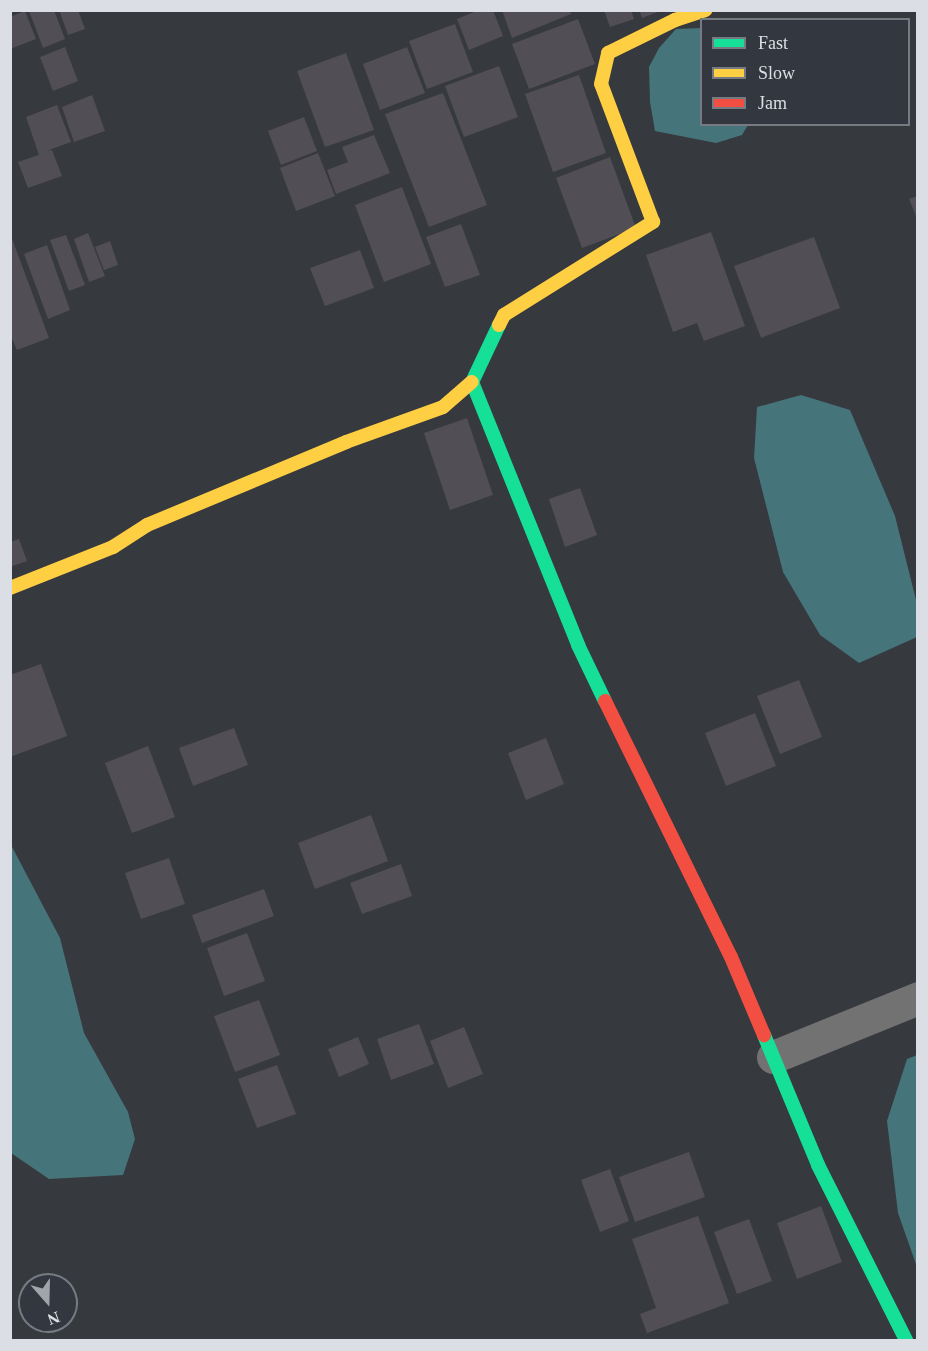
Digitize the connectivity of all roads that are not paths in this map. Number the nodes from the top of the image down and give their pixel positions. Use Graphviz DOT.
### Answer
graph roads {
  1 [pos="705,10"];
  2 [pos="472,382"];
  3 [pos="10,588"];
  4 [pos="918,998"];
  5 [pos="773,1057"];
  6 [pos="906,1341"];
  1 -- 2 [label="street"];
  2 -- 3 [label="street"];
  2 -- 5 [label="street"];
  4 -- 5 [label="street"];
  5 -- 6 [label="street"];
}
